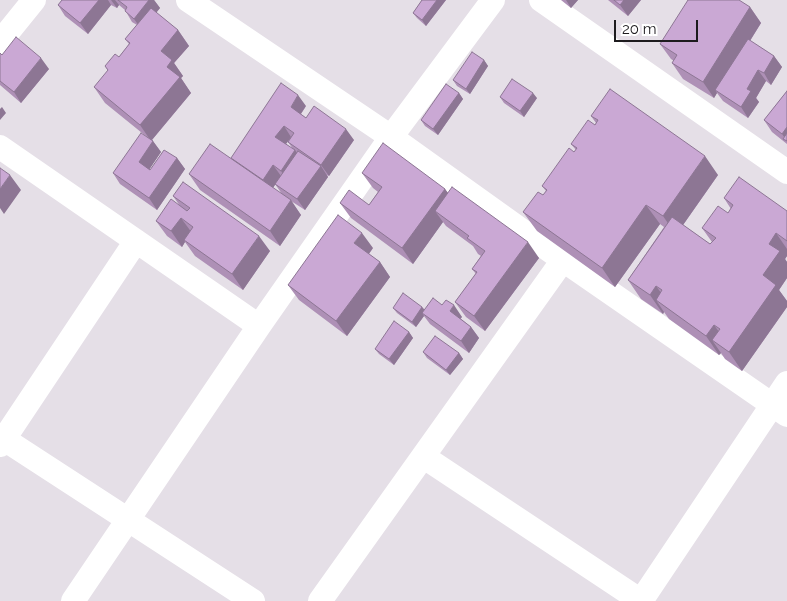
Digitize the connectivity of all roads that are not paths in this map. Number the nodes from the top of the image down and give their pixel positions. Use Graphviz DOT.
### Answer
graph roads {
  1 [pos="34,0"];
  2 [pos="188,0"];
  3 [pos="493,0"];
  4 [pos="541,0"];
  5 [pos="0,42"];
  6 [pos="391,137"];
  7 [pos="0,147"];
  8 [pos="787,172"];
  9 [pos="136,241"];
  10 [pos="563,260"];
  11 [pos="259,326"];
  12 [pos="787,383"];
  13 [pos="779,410"];
  14 [pos="2,442"];
  15 [pos="424,457"];
  16 [pos="129,520"];
  17 [pos="73,601"];
  18 [pos="253,601"];
  19 [pos="320,601"];
  20 [pos="641,601"];
  1 -- 5 [label="street"];
  2 -- 6 [label="street"];
  3 -- 6 [label="street"];
  4 -- 8 [label="street"];
  6 -- 10 [label="street"];
  6 -- 11 [label="street"];
  7 -- 9 [label="street"];
  9 -- 11 [label="street"];
  9 -- 14 [label="street"];
  10 -- 13 [label="street"];
  10 -- 15 [label="street"];
  11 -- 16 [label="street"];
  12 -- 13 [label="street"];
  13 -- 20 [label="street"];
  14 -- 16 [label="street"];
  15 -- 19 [label="street"];
  15 -- 20 [label="street"];
  16 -- 17 [label="street"];
  16 -- 18 [label="street"];
}
